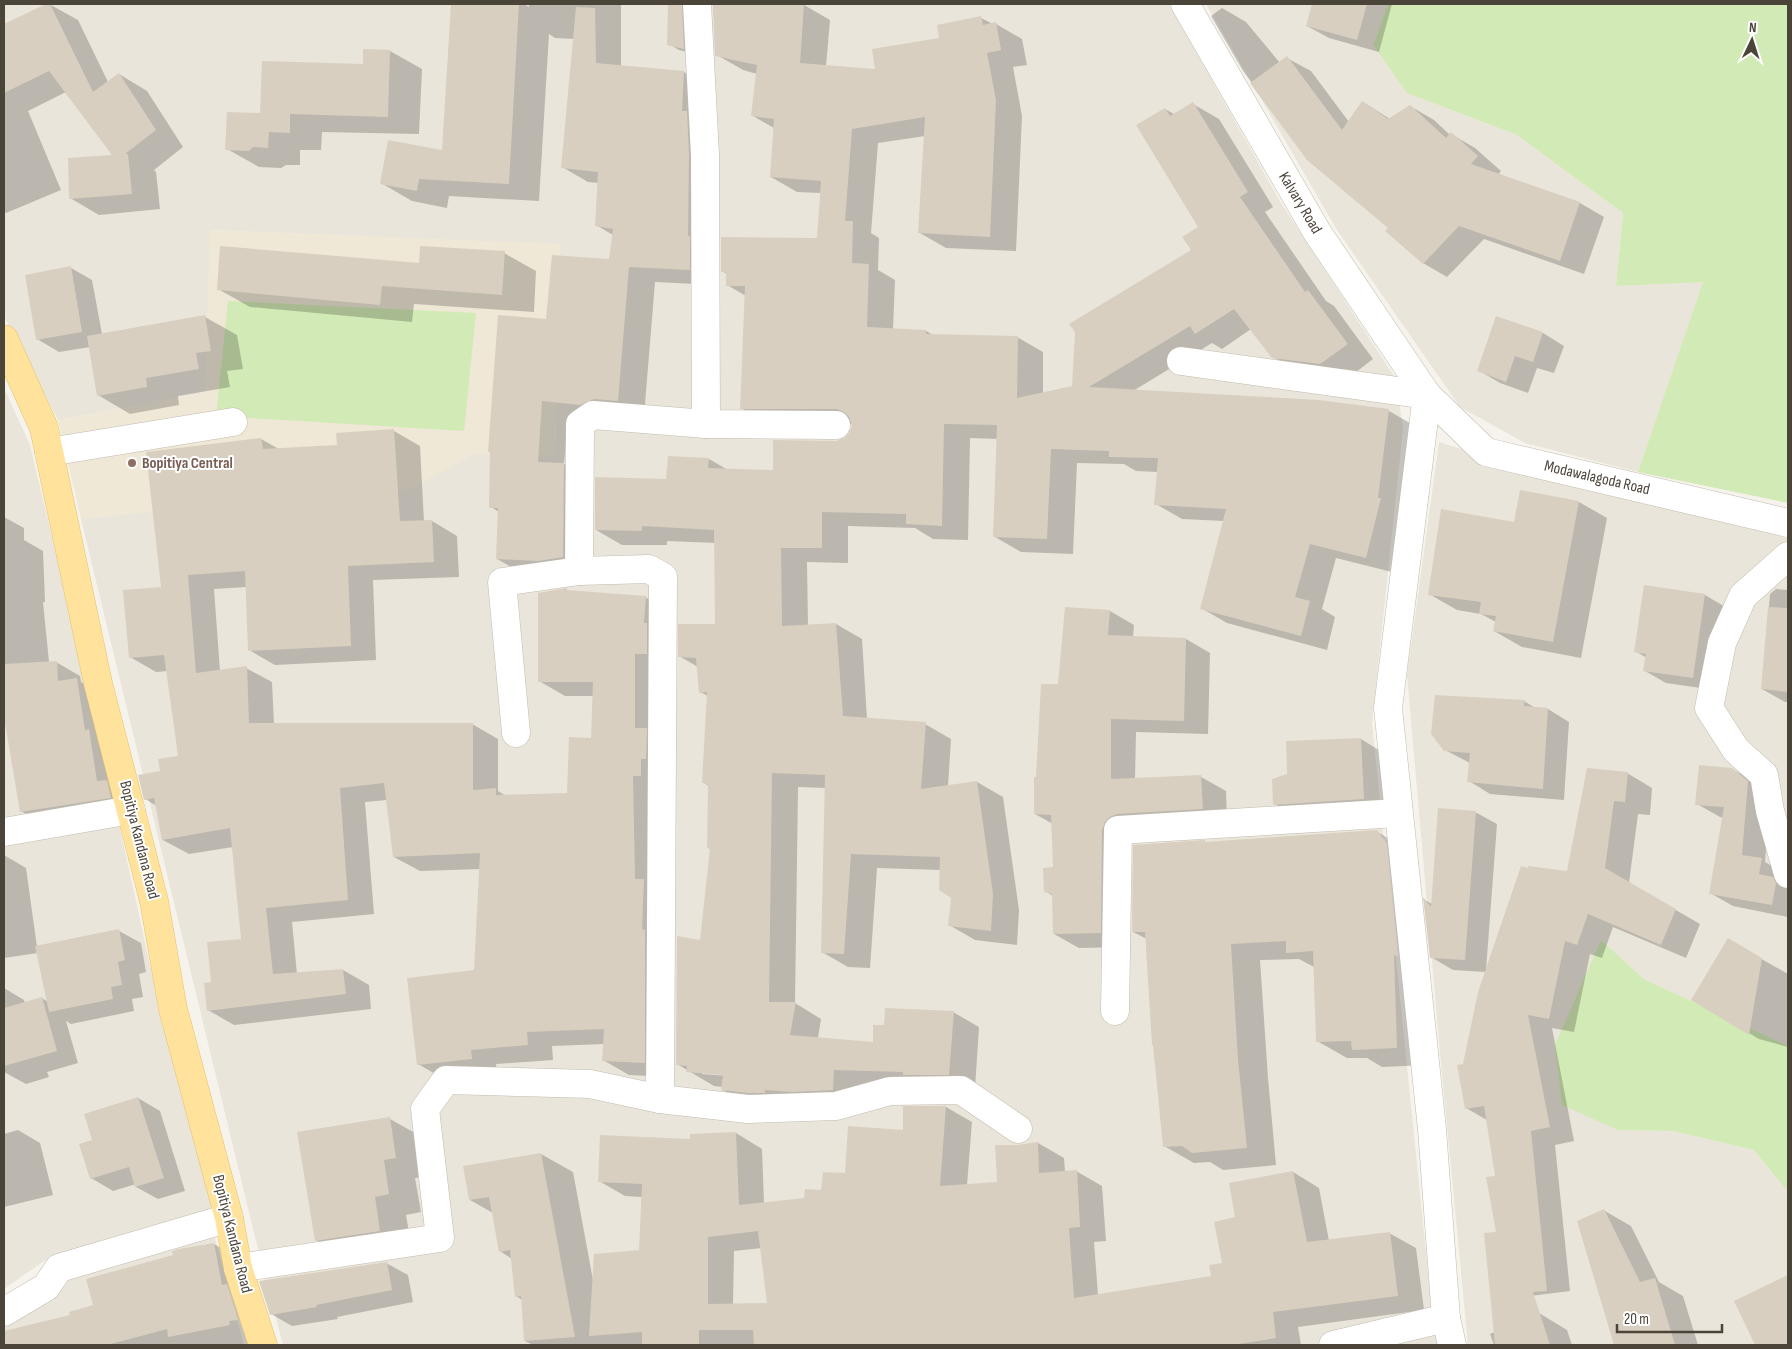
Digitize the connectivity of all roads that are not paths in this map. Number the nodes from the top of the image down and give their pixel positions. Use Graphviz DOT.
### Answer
graph roads {
  1 [pos="697,4"];
  2 [pos="1185,4"];
  3 [pos="4,339"];
  4 [pos="1181,361"];
  5 [pos="1427,395"];
  6 [pos="233,422"];
  7 [pos="706,424"];
  8 [pos="836,425"];
  9 [pos="49,452"];
  10 [pos="1788,524"];
  11 [pos="1788,556"];
  12 [pos="579,572"];
  13 [pos="516,732"];
  14 [pos="131,810"];
  15 [pos="1398,813"];
  16 [pos="4,832"];
  17 [pos="1788,874"];
  18 [pos="1115,1011"];
  19 [pos="660,1098"];
  20 [pos="1018,1129"];
  21 [pos="229,1218"];
  22 [pos="238,1268"];
  23 [pos="4,1312"];
  24 [pos="1446,1318"];
  25 [pos="263,1345"];
  26 [pos="1333,1345"];
  27 [pos="1452,1345"];
  1 -- 7 [label="street"];
  2 -- 5 [label="street, Kalvary Road"];
  3 -- 9 [label="main road, Bopitiya Kandana Road"];
  4 -- 5 [label="street"];
  5 -- 10 [label="street, Modawalagoda Road"];
  5 -- 15 [label="street"];
  6 -- 9 [label="street"];
  7 -- 8 [label="street"];
  7 -- 12 [label="street"];
  9 -- 14 [label="main road, Bopitiya Kandana Road"];
  11 -- 17 [label="street"];
  12 -- 13 [label="street"];
  12 -- 19 [label="street"];
  14 -- 16 [label="street"];
  14 -- 21 [label="main road, Bopitiya Kandana Road"];
  15 -- 18 [label="street"];
  15 -- 24 [label="street"];
  19 -- 20 [label="street"];
  19 -- 22 [label="street"];
  21 -- 22 [label="main road, Bopitiya Kandana Road"];
  21 -- 23 [label="street"];
  22 -- 25 [label="main road, Bopitiya Kandana Road"];
  24 -- 26 [label="street"];
  24 -- 27 [label="street"];
}
